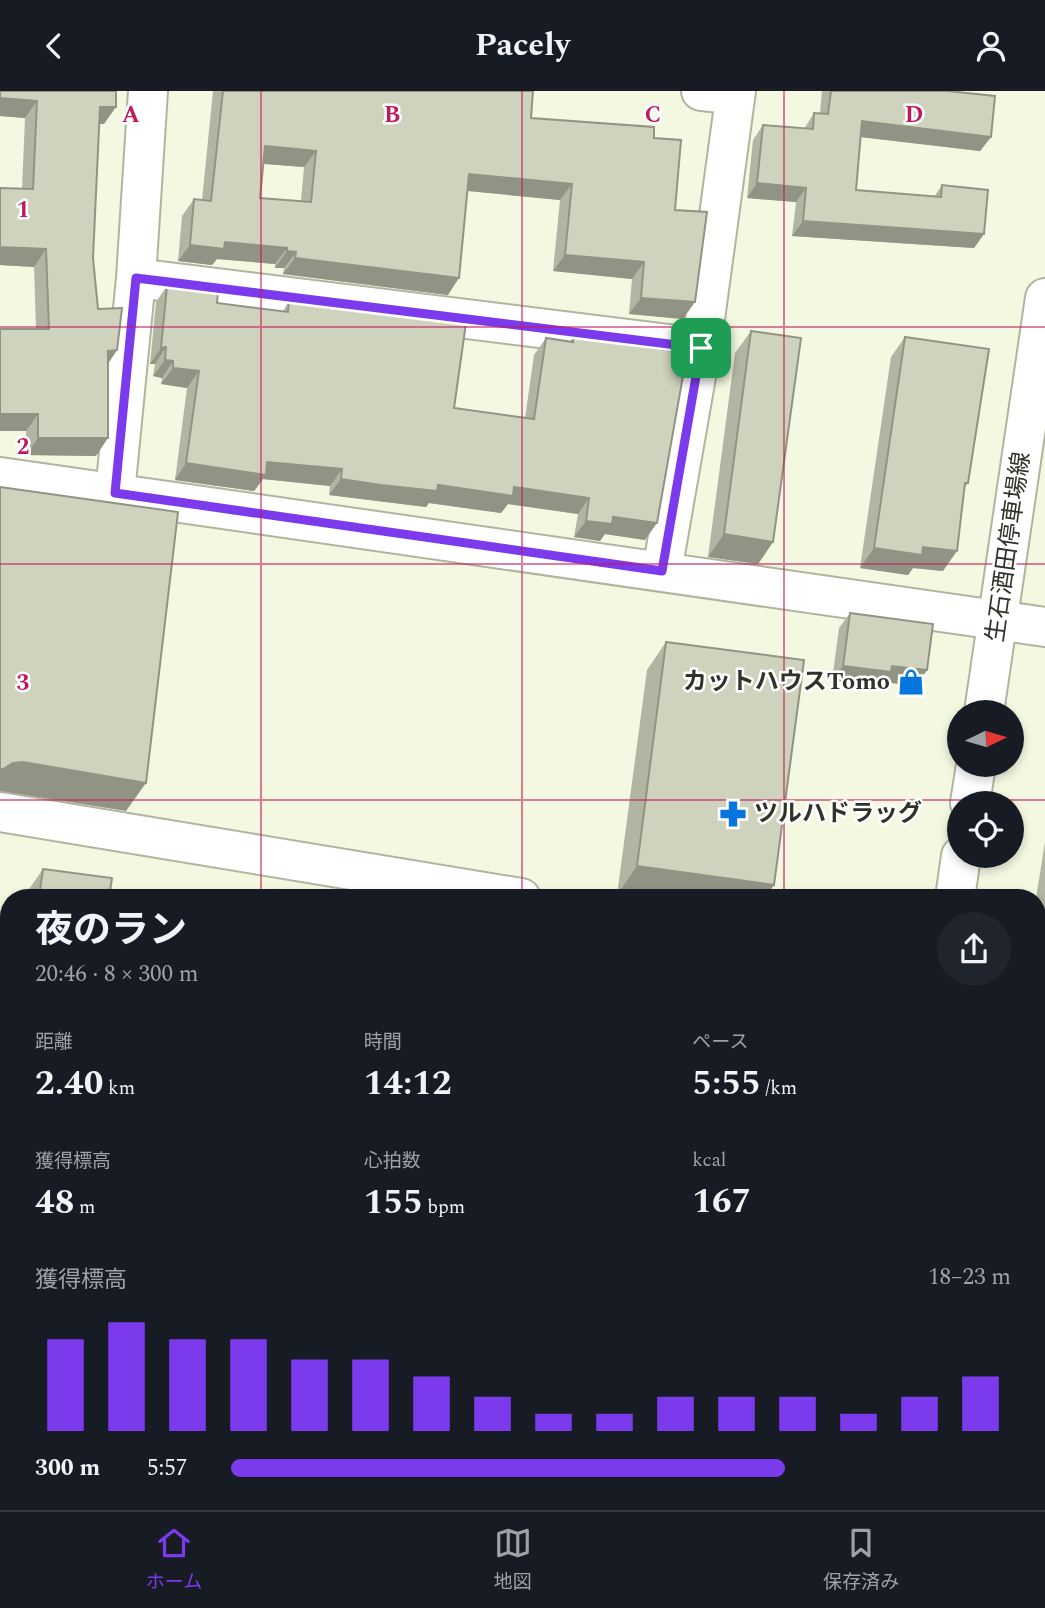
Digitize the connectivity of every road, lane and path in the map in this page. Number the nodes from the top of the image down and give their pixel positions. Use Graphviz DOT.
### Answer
graph roads {
  1 [pos="148,91"];
  2 [pos="724,92"];
  3 [pos="136,278"];
  4 [pos="1045,297"];
  5 [pos="701,348"];
  6 [pos="0,477"];
  7 [pos="115,493"];
  8 [pos="662,571"];
  9 [pos="999,619"];
  10 [pos="1045,627"];
  11 [pos="986,700"];
  12 [pos="0,812"];
  13 [pos="959,868"];
  14 [pos="466,889"];
  15 [pos="956,889"];
  1 -- 3 [label="street"];
  2 -- 5 [label="street"];
  3 -- 5 [label="street"];
  3 -- 7 [label="street"];
  4 -- 9 [label="street, 生石酒田停車場線"];
  5 -- 8 [label="street"];
  6 -- 7 [label="street"];
  7 -- 8 [label="street"];
  8 -- 9 [label="street"];
  9 -- 10 [label="street"];
  9 -- 11 [label="street, 生石酒田停車場線"];
  12 -- 14 [label="street"];
  13 -- 15 [label="street"];
}
